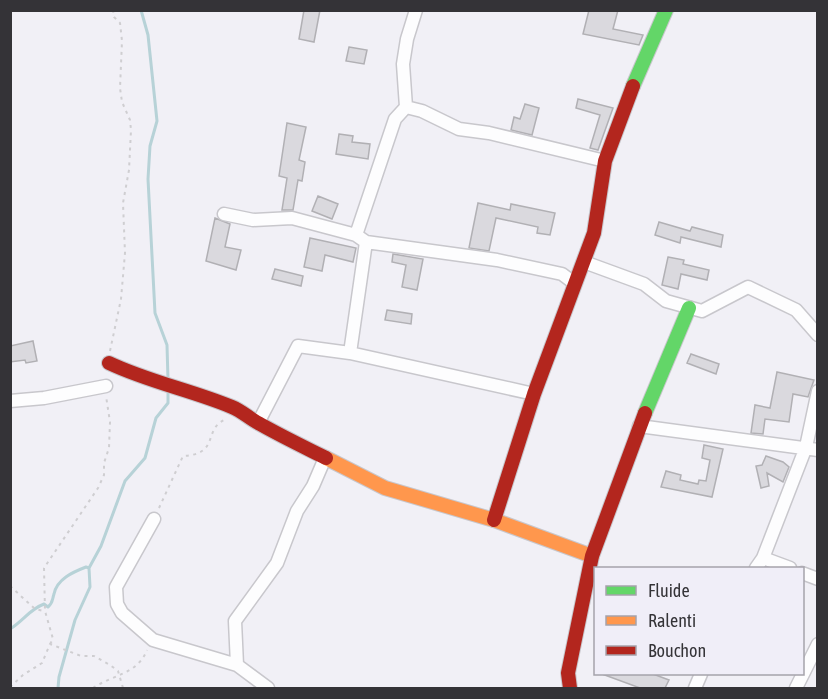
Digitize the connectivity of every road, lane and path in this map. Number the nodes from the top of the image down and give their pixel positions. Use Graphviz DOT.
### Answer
graph roads {
  1 [pos="113,10"];
  2 [pos="416,10"];
  3 [pos="666,10"];
  4 [pos="406,107"];
  5 [pos="605,161"];
  6 [pos="224,214"];
  7 [pos="361,238"];
  8 [pos="584,262"];
  9 [pos="574,283"];
  10 [pos="690,308"];
  11 [pos="818,335"];
  12 [pos="350,353"];
  13 [pos="109,363"];
  14 [pos="106,386"];
  15 [pos="818,391"];
  16 [pos="534,394"];
  17 [pos="10,400"];
  18 [pos="235,408"];
  19 [pos="258,423"];
  20 [pos="639,426"];
  21 [pos="812,449"];
  22 [pos="325,458"];
  23 [pos="154,519"];
  24 [pos="494,520"];
  25 [pos="592,556"];
  26 [pos="759,563"];
  27 [pos="784,567"];
  28 [pos="10,586"];
  29 [pos="45,611"];
  30 [pos="153,640"];
  31 [pos="50,644"];
  32 [pos="818,644"];
  33 [pos="237,665"];
  34 [pos="804,672"];
  35 [pos="119,676"];
  36 [pos="10,687"];
  37 [pos="93,688"];
  38 [pos="123,688"];
  39 [pos="268,688"];
  40 [pos="570,688"];
  1 -- 13 [label="path"];
  2 -- 4 [label="street"];
  3 -- 5 [label="street"];
  4 -- 5 [label="street"];
  4 -- 7 [label="street"];
  5 -- 8 [label="street"];
  6 -- 7 [label="street"];
  7 -- 9 [label="street"];
  7 -- 12 [label="street"];
  8 -- 9 [label="street"];
  8 -- 10 [label="street"];
  9 -- 16 [label="street"];
  10 -- 11 [label="street"];
  10 -- 20 [label="street"];
  12 -- 16 [label="street"];
  12 -- 19 [label="street"];
  13 -- 18 [label="street"];
  14 -- 17 [label="street"];
  14 -- 29 [label="path"];
  15 -- 21 [label="street"];
  16 -- 24 [label="street"];
  18 -- 19 [label="street"];
  18 -- 23 [label="path"];
  19 -- 22 [label="street"];
  20 -- 21 [label="street"];
  20 -- 25 [label="street"];
  21 -- 26 [label="street"];
  22 -- 24 [label="street"];
  22 -- 33 [label="street"];
  23 -- 30 [label="street"];
  24 -- 25 [label="street"];
  25 -- 40 [label="street"];
  26 -- 27 [label="street"];
  28 -- 29 [label="path"];
  29 -- 31 [label="path"];
  30 -- 33 [label="street"];
  30 -- 35 [label="path"];
  31 -- 35 [label="path"];
  31 -- 36 [label="path"];
  32 -- 34 [label="street"];
  33 -- 39 [label="street"];
  35 -- 37 [label="path"];
  35 -- 38 [label="path"];
}
